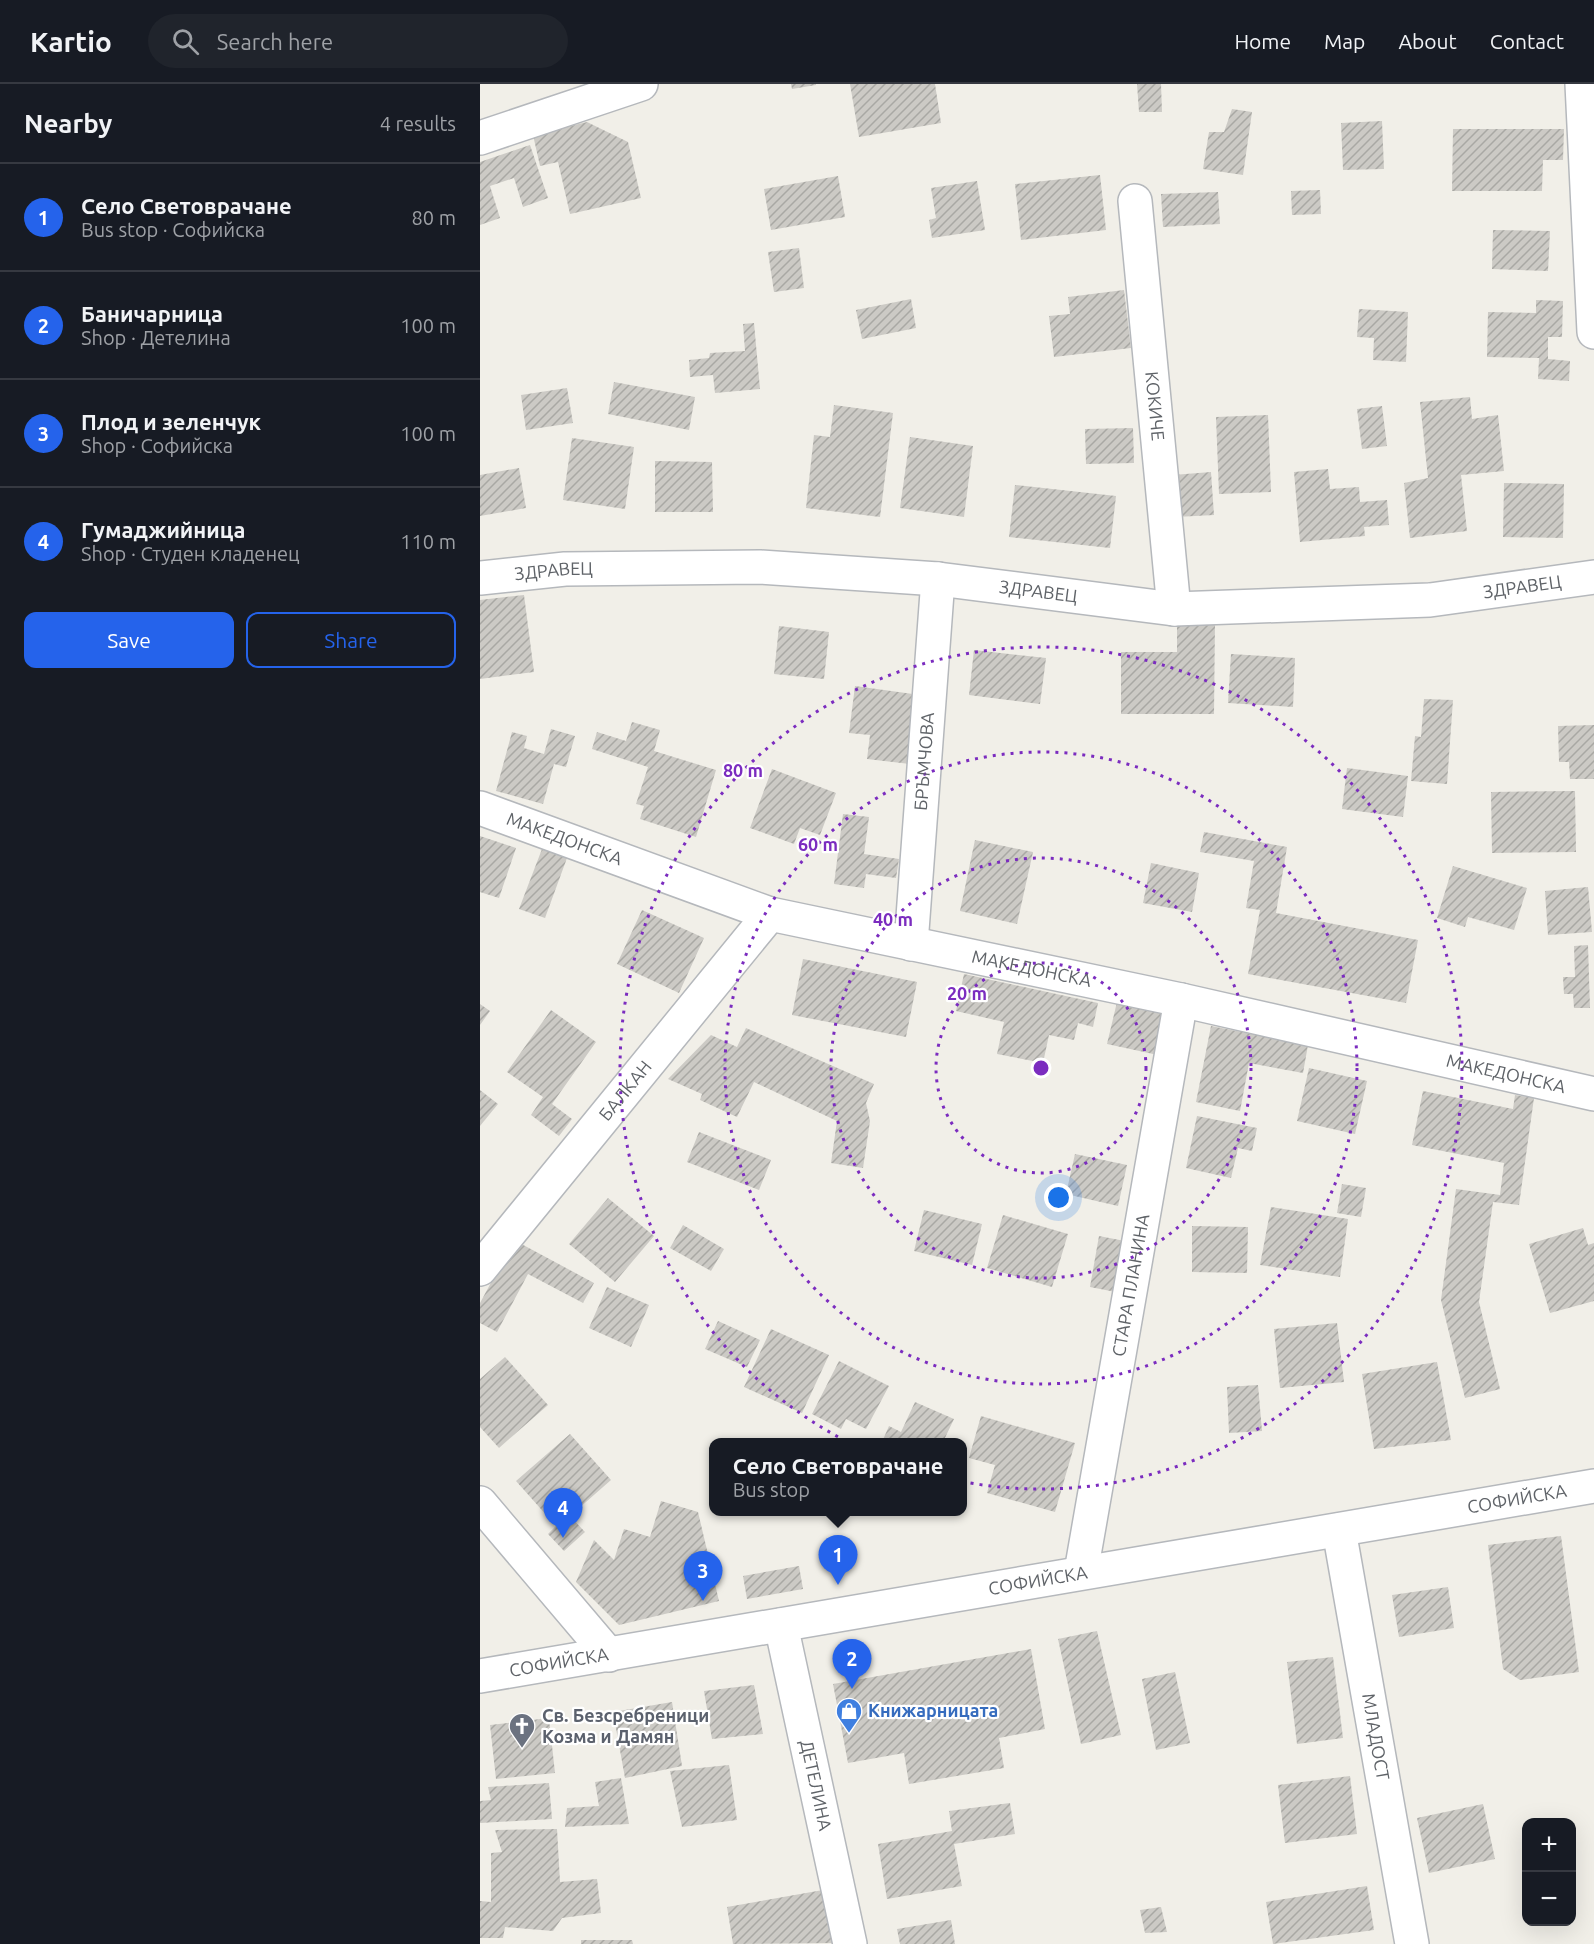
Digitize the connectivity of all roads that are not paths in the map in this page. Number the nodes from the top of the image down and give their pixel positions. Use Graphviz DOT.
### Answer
graph roads {
  1 [pos="641,84"];
  2 [pos="1582,84"];
  3 [pos="480,138"];
  4 [pos="1135,201"];
  5 [pos="1594,332"];
  6 [pos="1594,577"];
  7 [pos="480,578"];
  8 [pos="938,579"];
  9 [pos="1174,609"];
  10 [pos="480,808"];
  11 [pos="771,914"];
  12 [pos="911,944"];
  13 [pos="1181,1000"];
  14 [pos="1594,1094"];
  15 [pos="480,1269"];
  16 [pos="1594,1486"];
  17 [pos="480,1503"];
  18 [pos="1339,1530"];
  19 [pos="1081,1572"];
  20 [pos="781,1625"];
  21 [pos="609,1655"];
  22 [pos="480,1676"];
  23 [pos="850,1944"];
  24 [pos="1412,1944"];
  1 -- 3 [label="street"];
  2 -- 5 [label="street"];
  4 -- 9 [label="street, КОКИЧЕ"];
  6 -- 9 [label="street, ЗДРАВЕЦ"];
  7 -- 8 [label="street, ЗДРАВЕЦ"];
  8 -- 9 [label="street, ЗДРАВЕЦ"];
  8 -- 12 [label="street, БРЪМЧОВА"];
  10 -- 11 [label="street, МАКЕДОНСКА"];
  11 -- 12 [label="street, МАКЕДОНСКА"];
  11 -- 15 [label="street, БАЛКАН"];
  12 -- 13 [label="street, МАКЕДОНСКА"];
  13 -- 14 [label="street, МАКЕДОНСКА"];
  13 -- 19 [label="street, СТАРА ПЛАНИНА"];
  16 -- 18 [label="street, СОФИЙСКА"];
  17 -- 21 [label="street"];
  18 -- 19 [label="street, СОФИЙСКА"];
  18 -- 24 [label="street, МЛАДОСТ"];
  19 -- 20 [label="street, СОФИЙСКА"];
  20 -- 21 [label="street, СОФИЙСКА"];
  20 -- 23 [label="street, ДЕТЕЛИНА"];
  21 -- 22 [label="street, СОФИЙСКА"];
}
